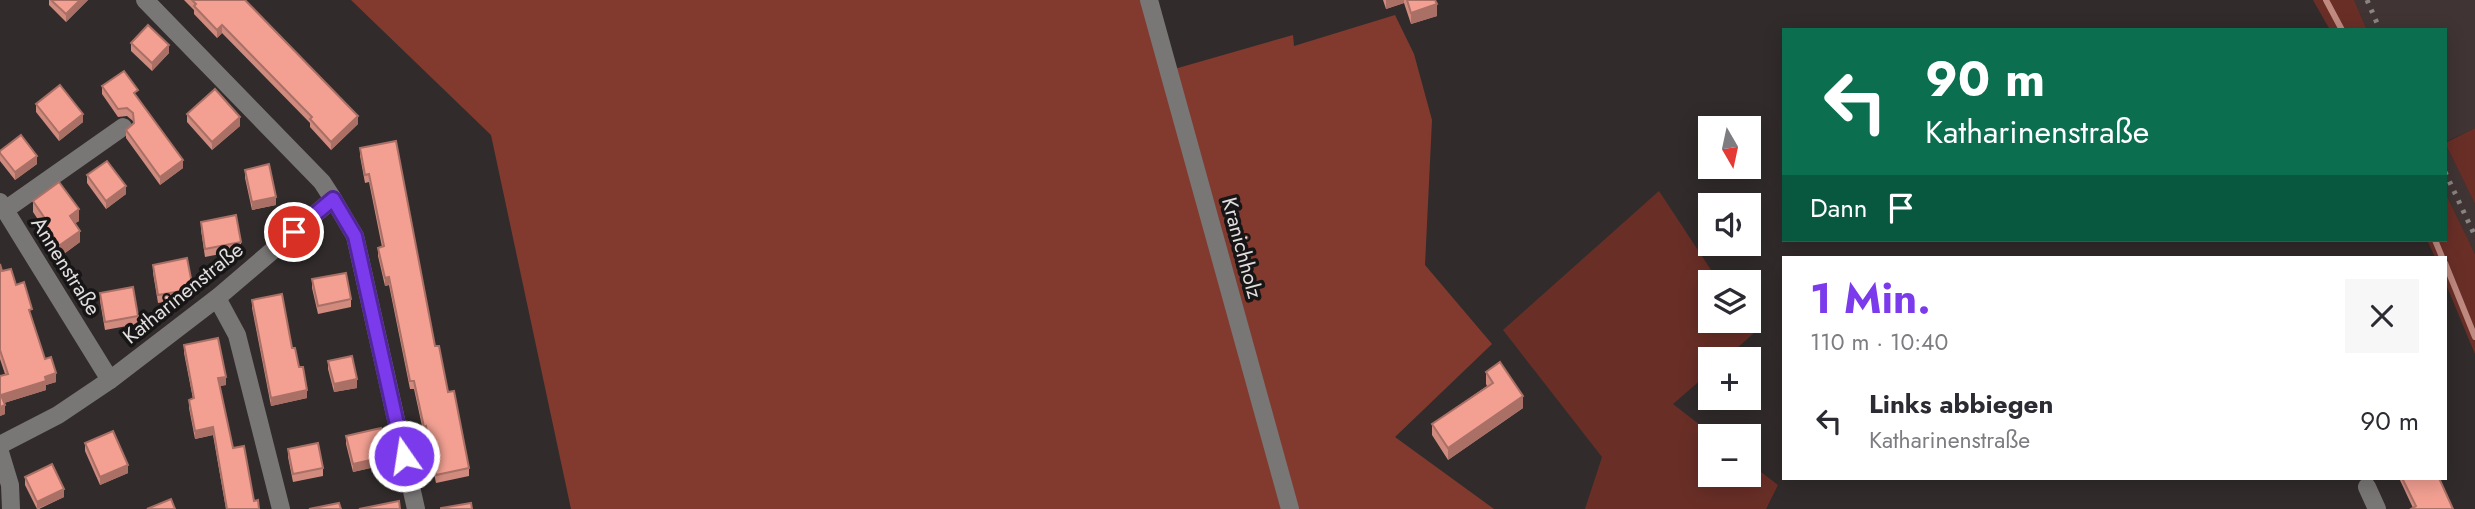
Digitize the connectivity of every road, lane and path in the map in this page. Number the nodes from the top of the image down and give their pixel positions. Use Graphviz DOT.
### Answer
graph roads {
  1 [pos="145,0"];
  2 [pos="1149,0"];
  3 [pos="122,127"];
  4 [pos="333,199"];
  5 [pos="2,206"];
  6 [pos="216,298"];
  7 [pos="110,380"];
  8 [pos="0,445"];
  9 [pos="0,452"];
  10 [pos="2367,487"];
  11 [pos="11,509"];
  12 [pos="281,509"];
  13 [pos="416,509"];
  14 [pos="1290,509"];
  15 [pos="2377,509"];
  1 -- 4 [label="street"];
  2 -- 14 [label="street, Kranichholz"];
  3 -- 5 [label="street, Annenstraße"];
  4 -- 6 [label="street, Katharinenstraße"];
  4 -- 13 [label="street"];
  5 -- 7 [label="street, Annenstraße"];
  6 -- 7 [label="street, Katharinenstraße"];
  6 -- 12 [label="street"];
  7 -- 8 [label="street, Katharinenstraße"];
  9 -- 11 [label="street"];
  10 -- 15 [label="street"];
}
